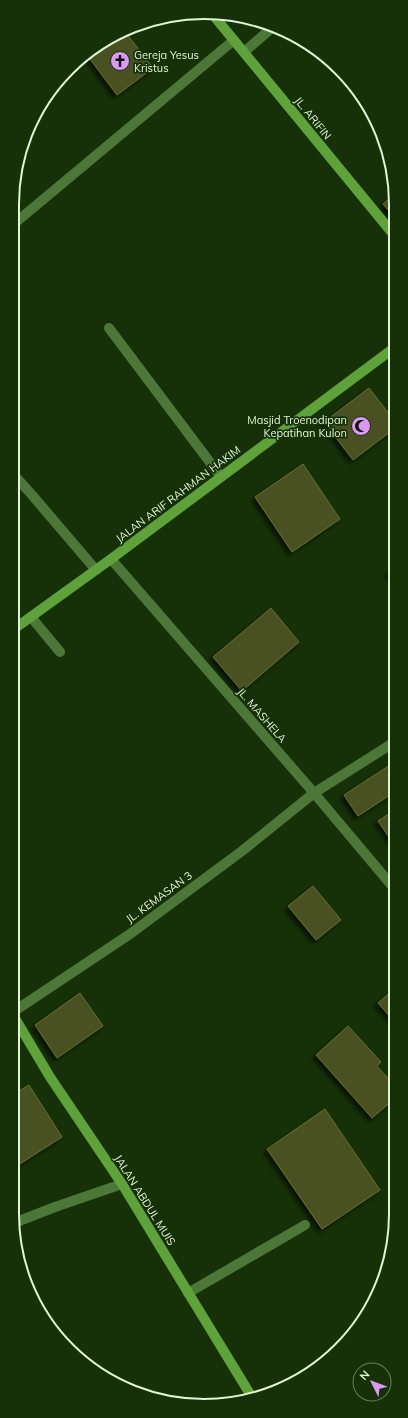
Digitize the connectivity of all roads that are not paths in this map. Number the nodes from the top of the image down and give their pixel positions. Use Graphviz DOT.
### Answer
graph roads {
  1 [pos="217,19"];
  2 [pos="268,31"];
  3 [pos="234,40"];
  4 [pos="244,52"];
  5 [pos="19,220"];
  6 [pos="389,229"];
  7 [pos="109,328"];
  8 [pos="389,352"];
  9 [pos="221,477"];
  10 [pos="19,480"];
  11 [pos="112,559"];
  12 [pos="96,570"];
  13 [pos="31,617"];
  14 [pos="19,625"];
  15 [pos="60,652"];
  16 [pos="389,746"];
  17 [pos="314,793"];
  18 [pos="389,882"];
  19 [pos="19,1009"];
  20 [pos="19,1023"];
  21 [pos="122,1184"];
  22 [pos="19,1221"];
  23 [pos="305,1225"];
  24 [pos="188,1293"];
  25 [pos="249,1393"];
  1 -- 3 [label="main road, JL. ARIFIN"];
  2 -- 4 [label="street"];
  3 -- 4 [label="main road, JL. ARIFIN"];
  3 -- 5 [label="street"];
  4 -- 6 [label="main road, JL. ARIFIN"];
  7 -- 9 [label="street"];
  8 -- 9 [label="main road, JALAN ARIF RAHMAN HAKIM"];
  9 -- 11 [label="main road, JALAN ARIF RAHMAN HAKIM"];
  10 -- 12 [label="street"];
  11 -- 12 [label="main road, JALAN ARIF RAHMAN HAKIM"];
  11 -- 17 [label="street, JL. MASHELA"];
  12 -- 13 [label="main road, JALAN ARIF RAHMAN HAKIM"];
  13 -- 14 [label="main road, JALAN ARIF RAHMAN HAKIM"];
  13 -- 15 [label="street"];
  16 -- 17 [label="street, JL. KEMASAN 3"];
  17 -- 18 [label="street, JL. MASHELA"];
  17 -- 19 [label="street, JL. KEMASAN 3"];
  20 -- 21 [label="main road, JALAN ABDUL MUIS"];
  21 -- 22 [label="street"];
  21 -- 24 [label="main road, JALAN ABDUL MUIS"];
  23 -- 24 [label="street"];
  24 -- 25 [label="main road, JALAN ABDUL MUIS"];
}
